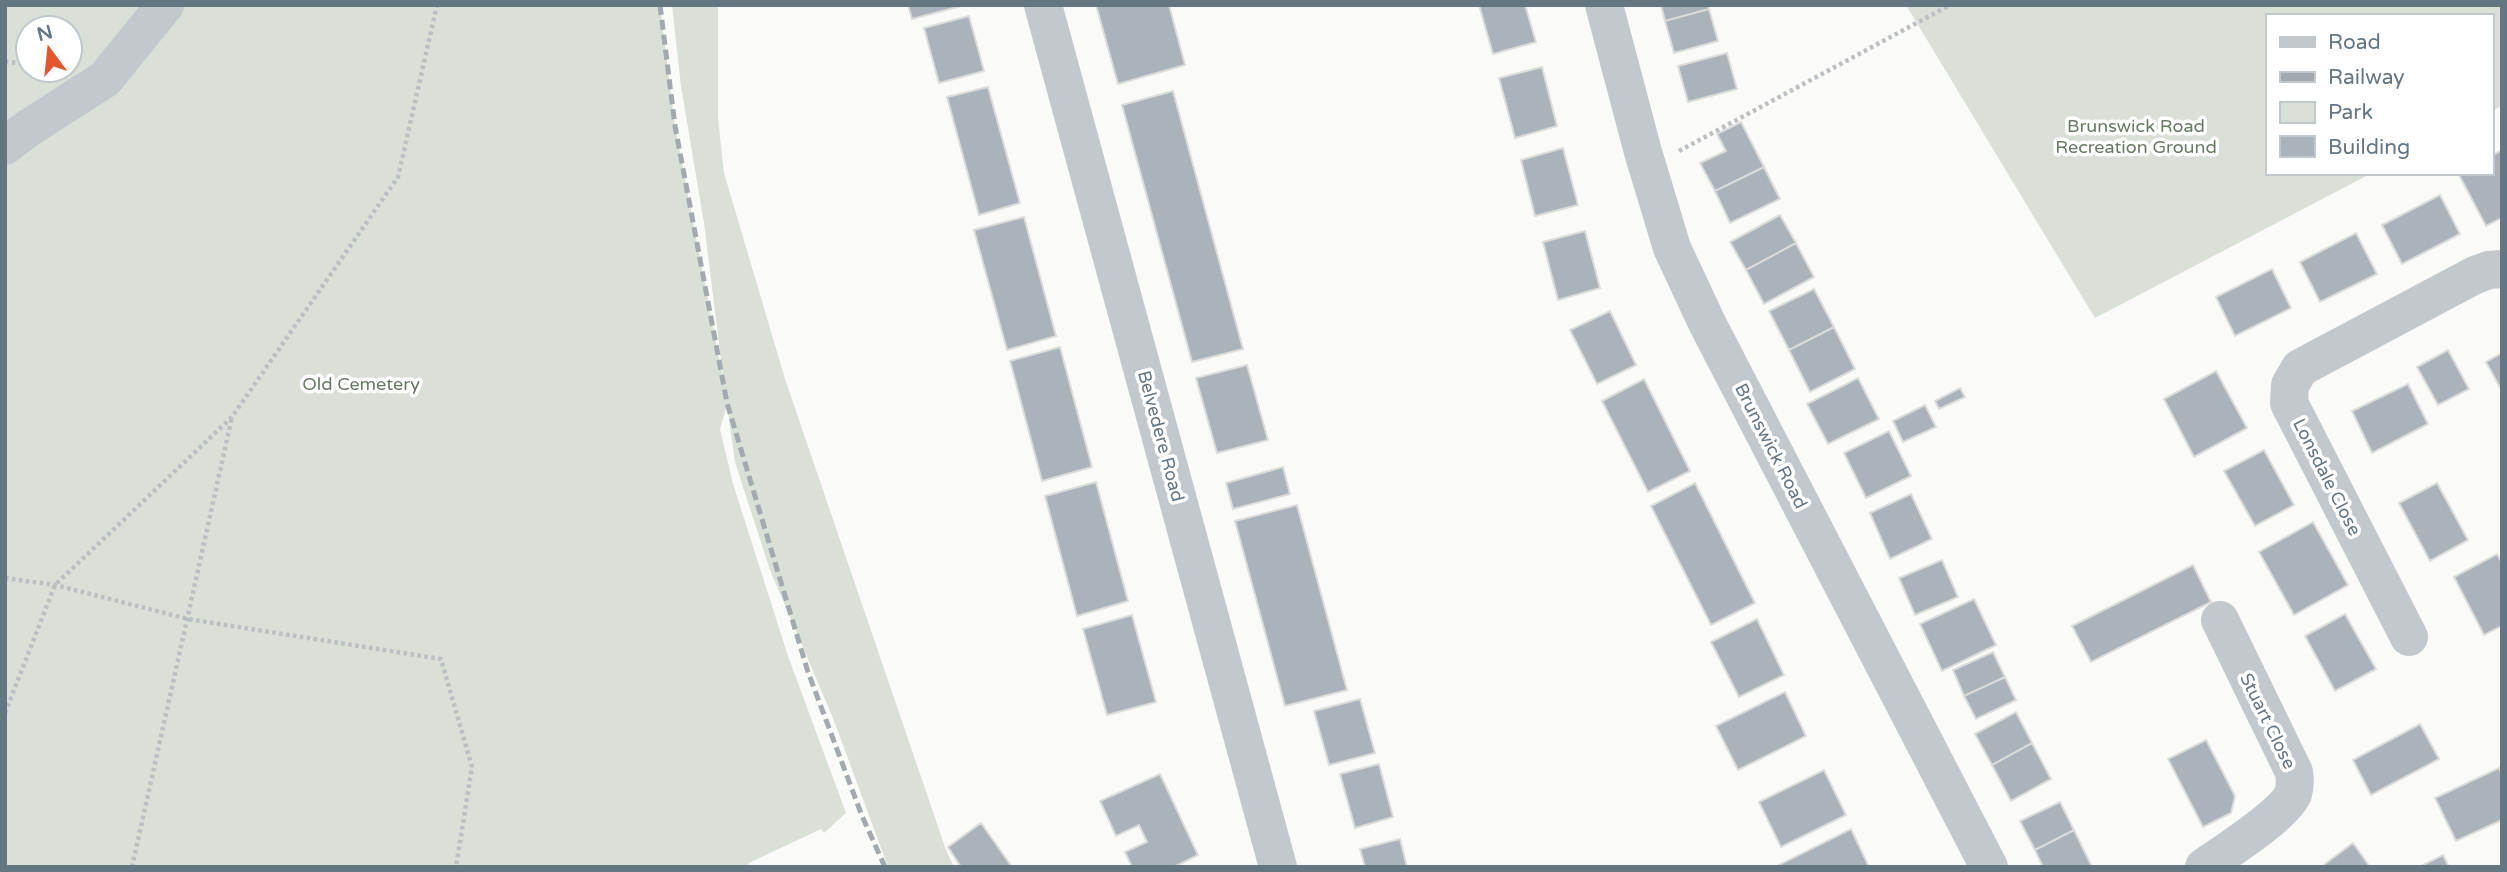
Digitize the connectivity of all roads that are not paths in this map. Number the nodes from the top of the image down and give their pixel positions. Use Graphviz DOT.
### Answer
graph roads {
  1 [pos="164,5"];
  2 [pos="1043,5"];
  3 [pos="1604,5"];
  4 [pos="5,146"];
  5 [pos="2502,269"];
  6 [pos="2220,620"];
  7 [pos="2409,637"];
  8 [pos="1279,867"];
  9 [pos="1989,867"];
  10 [pos="2204,867"];
  1 -- 4 [label="street"];
  2 -- 8 [label="street, Belvedere Road"];
  3 -- 9 [label="street, Brunswick Road"];
  5 -- 7 [label="street, Lonsdale Close"];
  6 -- 10 [label="street, Stuart Close"];
}
